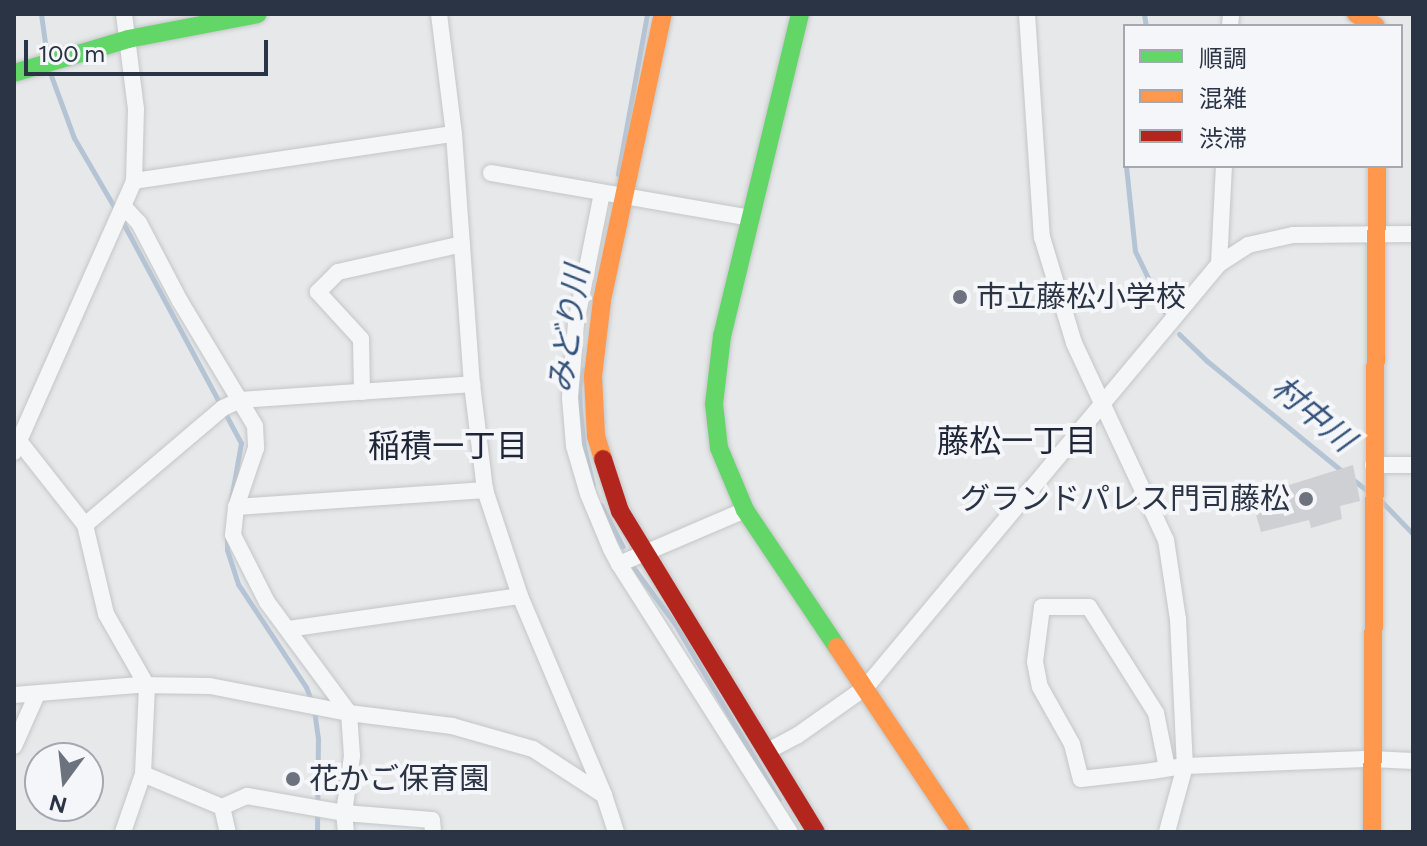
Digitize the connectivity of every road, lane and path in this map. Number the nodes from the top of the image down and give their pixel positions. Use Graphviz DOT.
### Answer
graph roads {
  1 [pos="124,14"];
  2 [pos="258,14"];
  3 [pos="439,14"];
  4 [pos="663,14"];
  5 [pos="800,14"];
  6 [pos="1027,14"];
  7 [pos="128,39"];
  8 [pos="14,73"];
  9 [pos="454,134"];
  10 [pos="1224,168"];
  11 [pos="1377,168"];
  12 [pos="491,173"];
  13 [pos="134,181"];
  14 [pos="602,193"];
  15 [pos="626,198"];
  16 [pos="125,208"];
  17 [pos="751,218"];
  18 [pos="1377,233"];
  19 [pos="1413,234"];
  20 [pos="462,244"];
  21 [pos="1219,264"];
  22 [pos="472,384"];
  23 [pos="362,392"];
  24 [pos="240,400"];
  25 [pos="1105,404"];
  26 [pos="17,447"];
  27 [pos="1413,465"];
  28 [pos="1373,474"];
  29 [pos="485,490"];
  30 [pos="236,507"];
  31 [pos="745,510"];
  32 [pos="85,525"];
  33 [pos="643,553"];
  34 [pos="619,564"];
  35 [pos="520,596"];
  36 [pos="288,629"];
  37 [pos="147,686"];
  38 [pos="866,687"];
  39 [pos="37,694"];
  40 [pos="14,695"];
  41 [pos="349,713"];
  42 [pos="14,746"];
  43 [pos="766,752"];
  44 [pos="1371,759"];
  45 [pos="1413,761"];
  46 [pos="1185,766"];
  47 [pos="1167,768"];
  48 [pos="143,774"];
  49 [pos="604,795"];
  50 [pos="222,807"];
  51 [pos="344,813"];
  52 [pos="123,832"];
  53 [pos="228,832"];
  54 [pos="346,832"];
  55 [pos="433,832"];
  56 [pos="616,832"];
  57 [pos="790,832"];
  58 [pos="816,832"];
  59 [pos="961,832"];
  60 [pos="1167,832"];
  61 [pos="1372,832"];
  1 -- 7 [label="street"];
  2 -- 7 [label="street"];
  3 -- 9 [label="street"];
  4 -- 15 [label="street"];
  5 -- 17 [label="street"];
  6 -- 25 [label="street"];
  7 -- 8 [label="street"];
  7 -- 13 [label="street"];
  9 -- 13 [label="street"];
  9 -- 20 [label="street"];
  10 -- 21 [label="street"];
  11 -- 18 [label="street"];
  12 -- 14 [label="street"];
  13 -- 16 [label="street"];
  14 -- 15 [label="street"];
  14 -- 34 [label="street"];
  15 -- 17 [label="street"];
  15 -- 33 [label="street"];
  16 -- 24 [label="street"];
  16 -- 26 [label="street"];
  17 -- 31 [label="street"];
  18 -- 19 [label="street"];
  18 -- 21 [label="street"];
  18 -- 28 [label="street"];
  20 -- 22 [label="street"];
  20 -- 23 [label="street"];
  21 -- 25 [label="street"];
  22 -- 23 [label="street"];
  22 -- 29 [label="street"];
  23 -- 24 [label="street"];
  24 -- 30 [label="street"];
  24 -- 32 [label="street"];
  25 -- 38 [label="street"];
  25 -- 46 [label="street"];
  26 -- 32 [label="street"];
  27 -- 28 [label="street"];
  28 -- 44 [label="street"];
  29 -- 30 [label="street"];
  29 -- 35 [label="street"];
  30 -- 36 [label="street"];
  31 -- 33 [label="street"];
  31 -- 38 [label="street"];
  32 -- 37 [label="street"];
  33 -- 34 [label="street"];
  33 -- 43 [label="street"];
  34 -- 57 [label="street"];
  35 -- 36 [label="street"];
  35 -- 49 [label="street"];
  36 -- 41 [label="street"];
  37 -- 39 [label="street"];
  37 -- 41 [label="street"];
  37 -- 48 [label="street"];
  38 -- 43 [label="street"];
  38 -- 59 [label="street"];
  39 -- 40 [label="street"];
  39 -- 42 [label="street"];
  41 -- 49 [label="street"];
  41 -- 51 [label="street"];
  43 -- 58 [label="street"];
  44 -- 45 [label="street"];
  44 -- 46 [label="street"];
  44 -- 61 [label="street"];
  46 -- 47 [label="street"];
  46 -- 60 [label="street"];
  47 -- 47 [label="street"];
  48 -- 50 [label="street"];
  48 -- 52 [label="street"];
  49 -- 56 [label="street"];
  50 -- 51 [label="street"];
  50 -- 53 [label="street"];
  51 -- 54 [label="street"];
  51 -- 55 [label="street"];
}
